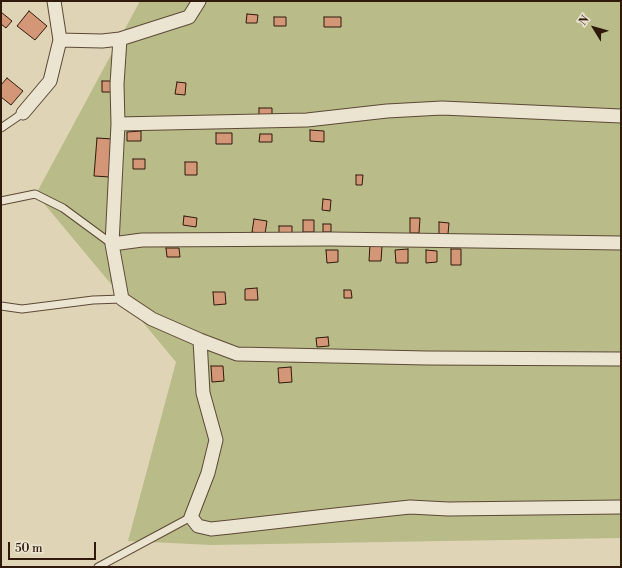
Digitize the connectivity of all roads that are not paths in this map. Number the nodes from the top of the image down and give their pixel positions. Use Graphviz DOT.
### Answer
graph roads {
  1 [pos="54,1"];
  2 [pos="199,1"];
  3 [pos="120,39"];
  4 [pos="60,40"];
  5 [pos="23,113"];
  6 [pos="621,116"];
  7 [pos="118,124"];
  8 [pos="1,128"];
  9 [pos="1,201"];
  10 [pos="621,243"];
  11 [pos="112,244"];
  12 [pos="122,299"];
  13 [pos="1,306"];
  14 [pos="200,340"];
  15 [pos="621,358"];
  16 [pos="621,507"];
  17 [pos="191,517"];
  18 [pos="98,567"];
  1 -- 4 [label="street"];
  2 -- 3 [label="street"];
  3 -- 4 [label="street"];
  3 -- 7 [label="street"];
  4 -- 5 [label="street"];
  5 -- 8 [label="lane"];
  6 -- 7 [label="street"];
  7 -- 11 [label="street"];
  9 -- 11 [label="lane"];
  10 -- 11 [label="street"];
  11 -- 12 [label="street"];
  12 -- 13 [label="lane"];
  12 -- 14 [label="street"];
  14 -- 15 [label="street"];
  14 -- 17 [label="street"];
  16 -- 17 [label="street"];
  17 -- 18 [label="lane"];
}
